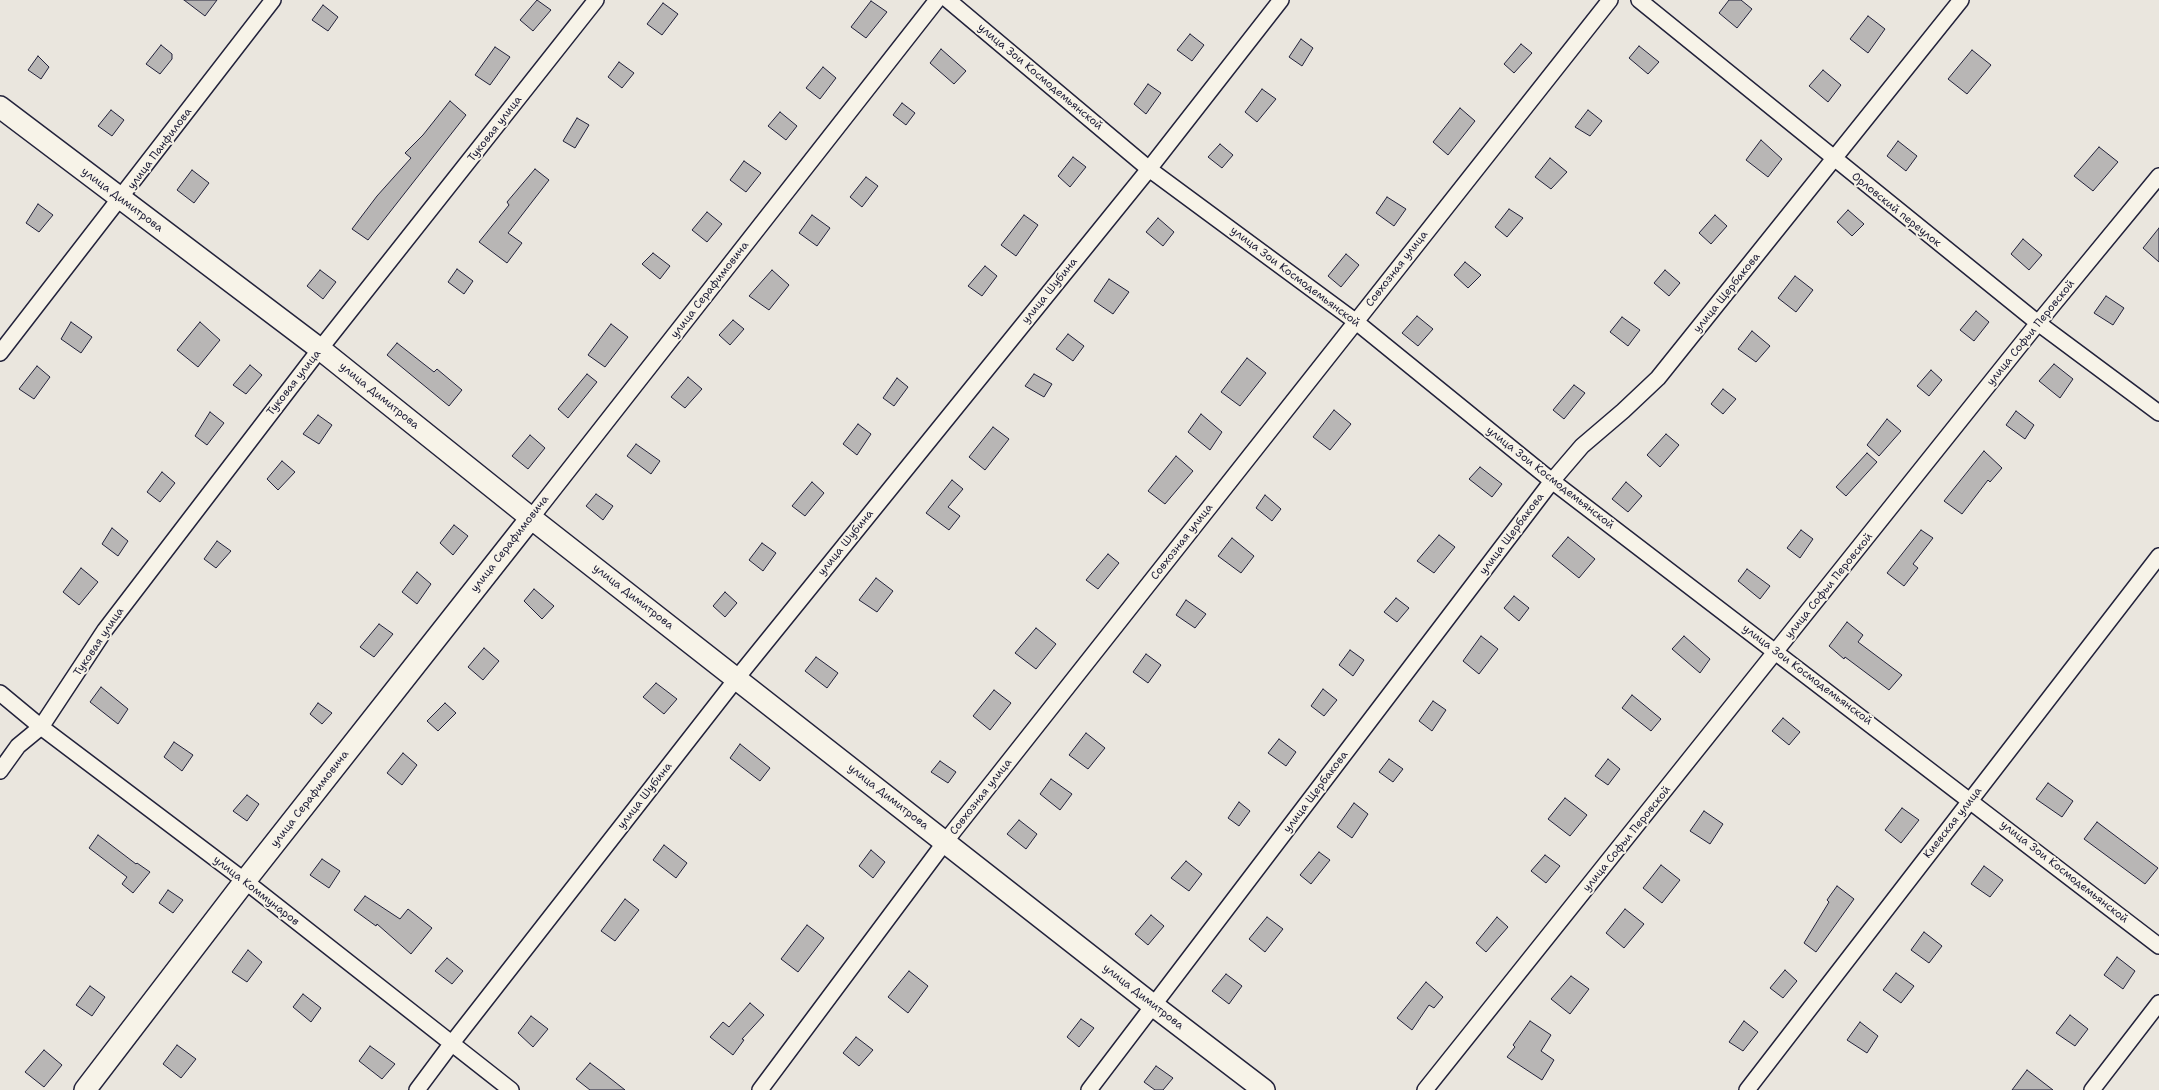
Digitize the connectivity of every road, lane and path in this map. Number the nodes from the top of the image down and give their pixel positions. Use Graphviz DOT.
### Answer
graph roads {
  1 [pos="273,0"];
  2 [pos="596,0"];
  3 [pos="937,0"];
  4 [pos="948,0"];
  5 [pos="1281,0"];
  6 [pos="1610,0"];
  7 [pos="1639,0"];
  8 [pos="1961,0"];
  9 [pos="0,107"];
  10 [pos="1834,160"];
  11 [pos="1149,168"];
  12 [pos="2159,176"];
  13 [pos="121,199"];
  14 [pos="1355,322"];
  15 [pos="2038,323"];
  16 [pos="320,349"];
  17 [pos="0,353"];
  18 [pos="2159,413"];
  19 [pos="1552,481"];
  20 [pos="531,518"];
  21 [pos="2159,556"];
  22 [pos="1776,652"];
  23 [pos="737,678"];
  24 [pos="0,693"];
  25 [pos="41,727"];
  26 [pos="0,771"];
  27 [pos="1971,800"];
  28 [pos="946,842"];
  29 [pos="245,881"];
  30 [pos="2159,946"];
  31 [pos="2159,1003"];
  32 [pos="1154,1006"];
  33 [pos="452,1043"];
  34 [pos="85,1090"];
  35 [pos="417,1090"];
  36 [pos="511,1090"];
  37 [pos="760,1090"];
  38 [pos="1089,1090"];
  39 [pos="1264,1090"];
  40 [pos="1425,1090"];
  41 [pos="1748,1090"];
  42 [pos="2092,1090"];
  1 -- 13 [label="street, улица Панфилова"];
  2 -- 16 [label="street, Туковая улица"];
  3 -- 20 [label="street, улица Серафимовича"];
  4 -- 11 [label="street, улица Зои Космодемьянской"];
  5 -- 11 [label="street, улица Шубина"];
  6 -- 14 [label="street, Совхозная улица"];
  7 -- 10 [label="street, Орловский переулок"];
  8 -- 10 [label="street, улица Щербакова"];
  9 -- 13 [label="street, улица Димитрова"];
  10 -- 15 [label="street, Орловский переулок"];
  10 -- 19 [label="street, улица Щербакова"];
  11 -- 14 [label="street, улица Зои Космодемьянской"];
  11 -- 23 [label="street, улица Шубина"];
  12 -- 15 [label="street, улица Софьи Перовской"];
  13 -- 16 [label="street, улица Димитрова"];
  13 -- 17 [label="street, улица Панфилова"];
  14 -- 19 [label="street, улица Зои Космодемьянской"];
  14 -- 28 [label="street, Совхозная улица"];
  15 -- 18 [label="street, Орловский переулок"];
  15 -- 22 [label="street, улица Софьи Перовской"];
  16 -- 20 [label="street, улица Димитрова"];
  16 -- 25 [label="street, Туковая улица"];
  19 -- 22 [label="street, улица Зои Космодемьянской"];
  19 -- 32 [label="street, улица Щербакова"];
  20 -- 23 [label="street, улица Димитрова"];
  20 -- 29 [label="street, улица Серафимовича"];
  21 -- 27 [label="street, Киевская улица"];
  22 -- 27 [label="street, улица Зои Космодемьянской"];
  22 -- 40 [label="street, улица Софьи Перовской"];
  23 -- 28 [label="street, улица Димитрова"];
  23 -- 33 [label="street, улица Шубина"];
  24 -- 25 [label="street, улица Коммунаров"];
  25 -- 26 [label="street, Туковая улица"];
  25 -- 29 [label="street, улица Коммунаров"];
  27 -- 30 [label="street, улица Зои Космодемьянской"];
  27 -- 41 [label="street, Киевская улица"];
  28 -- 32 [label="street, улица Димитрова"];
  28 -- 37 [label="street, Совхозная улица"];
  29 -- 33 [label="street, улица Коммунаров"];
  29 -- 34 [label="street, улица Серафимовича"];
  31 -- 42 [label="street"];
  32 -- 38 [label="street, улица Щербакова"];
  32 -- 39 [label="street, улица Димитрова"];
  33 -- 35 [label="street, улица Шубина"];
  33 -- 36 [label="street, улица Коммунаров"];
}
